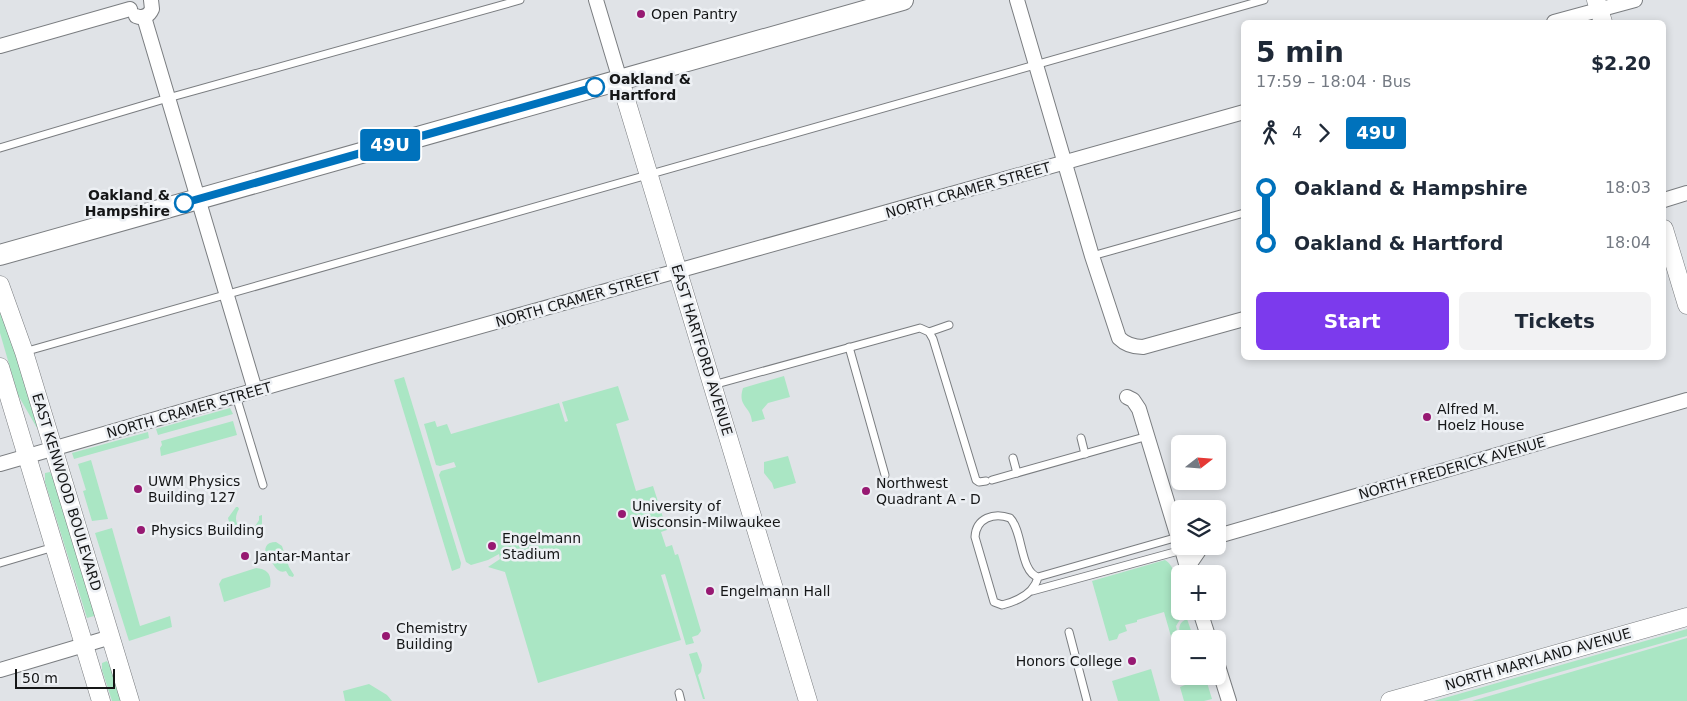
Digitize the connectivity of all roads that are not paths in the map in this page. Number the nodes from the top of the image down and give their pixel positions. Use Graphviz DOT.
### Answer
graph roads {
  1 [pos="520,0"];
  2 [pos="596,0"];
  3 [pos="903,0"];
  4 [pos="1017,0"];
  5 [pos="1264,0"];
  6 [pos="1635,0"];
  7 [pos="154,1"];
  8 [pos="131,4"];
  9 [pos="1600,11"];
  10 [pos="144,17"];
  11 [pos="1562,20"];
  12 [pos="0,46"];
  13 [pos="1036,64"];
  14 [pos="620,80"];
  15 [pos="168,98"];
  16 [pos="1241,113"];
  17 [pos="0,148"];
  18 [pos="1065,163"];
  19 [pos="648,174"];
  20 [pos="1687,193"];
  21 [pos="198,199"];
  22 [pos="1666,199"];
  23 [pos="1241,214"];
  24 [pos="1666,236"];
  25 [pos="0,255"];
  26 [pos="1092,256"];
  27 [pos="678,272"];
  28 [pos="0,285"];
  29 [pos="227,295"];
  30 [pos="1687,305"];
  31 [pos="1241,320"];
  32 [pos="949,325"];
  33 [pos="929,332"];
  34 [pos="849,347"];
  35 [pos="24,352"];
  36 [pos="0,367"];
  37 [pos="713,385"];
  38 [pos="255,390"];
  39 [pos="236,396"];
  40 [pos="1127,397"];
  41 [pos="1687,400"];
  42 [pos="1148,436"];
  43 [pos="1081,438"];
  44 [pos="54,449"];
  45 [pos="1086,454"];
  46 [pos="27,456"];
  47 [pos="1013,458"];
  48 [pos="0,464"];
  49 [pos="1017,473"];
  50 [pos="885,475"];
  51 [pos="263,485"];
  52 [pos="1171,514"];
  53 [pos="1226,534"];
  54 [pos="1171,546"];
  55 [pos="54,547"];
  56 [pos="1171,547"];
  57 [pos="0,563"];
  58 [pos="1038,577"];
  59 [pos="1032,591"];
  60 [pos="1687,617"];
  61 [pos="1069,632"];
  62 [pos="111,637"];
  63 [pos="84,645"];
  64 [pos="0,670"];
  65 [pos="1223,685"];
  66 [pos="679,693"];
  67 [pos="102,701"];
  68 [pos="130,701"];
  69 [pos="681,701"];
  70 [pos="808,701"];
  71 [pos="1087,701"];
  72 [pos="1228,701"];
  73 [pos="1390,701"];
  1 -- 15 [label="lane"];
  2 -- 14 [label="street, EAST HARTFORD AVENUE"];
  3 -- 14 [label="main road"];
  4 -- 13 [label="street"];
  5 -- 13 [label="lane"];
  6 -- 9 [label="street"];
  7 -- 10 [label="street"];
  8 -- 10 [label="street"];
  8 -- 12 [label="street"];
  9 -- 11 [label="street"];
  10 -- 15 [label="street"];
  13 -- 18 [label="street"];
  13 -- 19 [label="lane"];
  14 -- 19 [label="street, EAST HARTFORD AVENUE"];
  14 -- 21 [label="main road"];
  15 -- 17 [label="lane"];
  15 -- 21 [label="street"];
  16 -- 18 [label="street, NORTH CRAMER STREET"];
  18 -- 26 [label="street"];
  18 -- 27 [label="street, NORTH CRAMER STREET"];
  19 -- 27 [label="street, EAST HARTFORD AVENUE"];
  19 -- 29 [label="lane"];
  20 -- 22 [label="street"];
  21 -- 25 [label="main road"];
  21 -- 29 [label="street"];
  23 -- 26 [label="lane"];
  24 -- 30 [label="street"];
  26 -- 31 [label="street"];
  27 -- 37 [label="street, EAST HARTFORD AVENUE"];
  27 -- 38 [label="street, NORTH CRAMER STREET"];
  28 -- 35 [label="street, EAST KENWOOD BOULEVARD"];
  29 -- 35 [label="lane"];
  29 -- 38 [label="street"];
  32 -- 33 [label="lane"];
  33 -- 34 [label="lane"];
  33 -- 49 [label="lane"];
  34 -- 37 [label="lane"];
  34 -- 50 [label="lane"];
  35 -- 44 [label="street, EAST KENWOOD BOULEVARD"];
  36 -- 46 [label="street, EAST KENWOOD BOULEVARD"];
  37 -- 70 [label="street, EAST HARTFORD AVENUE"];
  38 -- 39 [label="street, NORTH CRAMER STREET"];
  39 -- 44 [label="street, NORTH CRAMER STREET"];
  39 -- 51 [label="lane"];
  40 -- 42 [label="street"];
  41 -- 53 [label="street, NORTH FREDERICK AVENUE"];
  42 -- 45 [label="lane"];
  42 -- 52 [label="street"];
  43 -- 45 [label="lane"];
  44 -- 46 [label="street, NORTH CRAMER STREET"];
  44 -- 62 [label="street, EAST KENWOOD BOULEVARD"];
  45 -- 49 [label="lane"];
  46 -- 48 [label="street, NORTH CRAMER STREET"];
  46 -- 55 [label="street, EAST KENWOOD BOULEVARD"];
  47 -- 49 [label="lane"];
  54 -- 58 [label="lane"];
  55 -- 57 [label="lane"];
  55 -- 63 [label="street, EAST KENWOOD BOULEVARD"];
  56 -- 59 [label="lane"];
  58 -- 59 [label="lane"];
  58 -- 59 [label="lane"];
  60 -- 73 [label="street, NORTH MARYLAND AVENUE"];
  61 -- 71 [label="lane"];
  62 -- 63 [label="street"];
  62 -- 68 [label="street, EAST KENWOOD BOULEVARD"];
  63 -- 64 [label="street"];
  63 -- 67 [label="street, EAST KENWOOD BOULEVARD"];
  65 -- 72 [label="street"];
  66 -- 69 [label="lane"];
}
